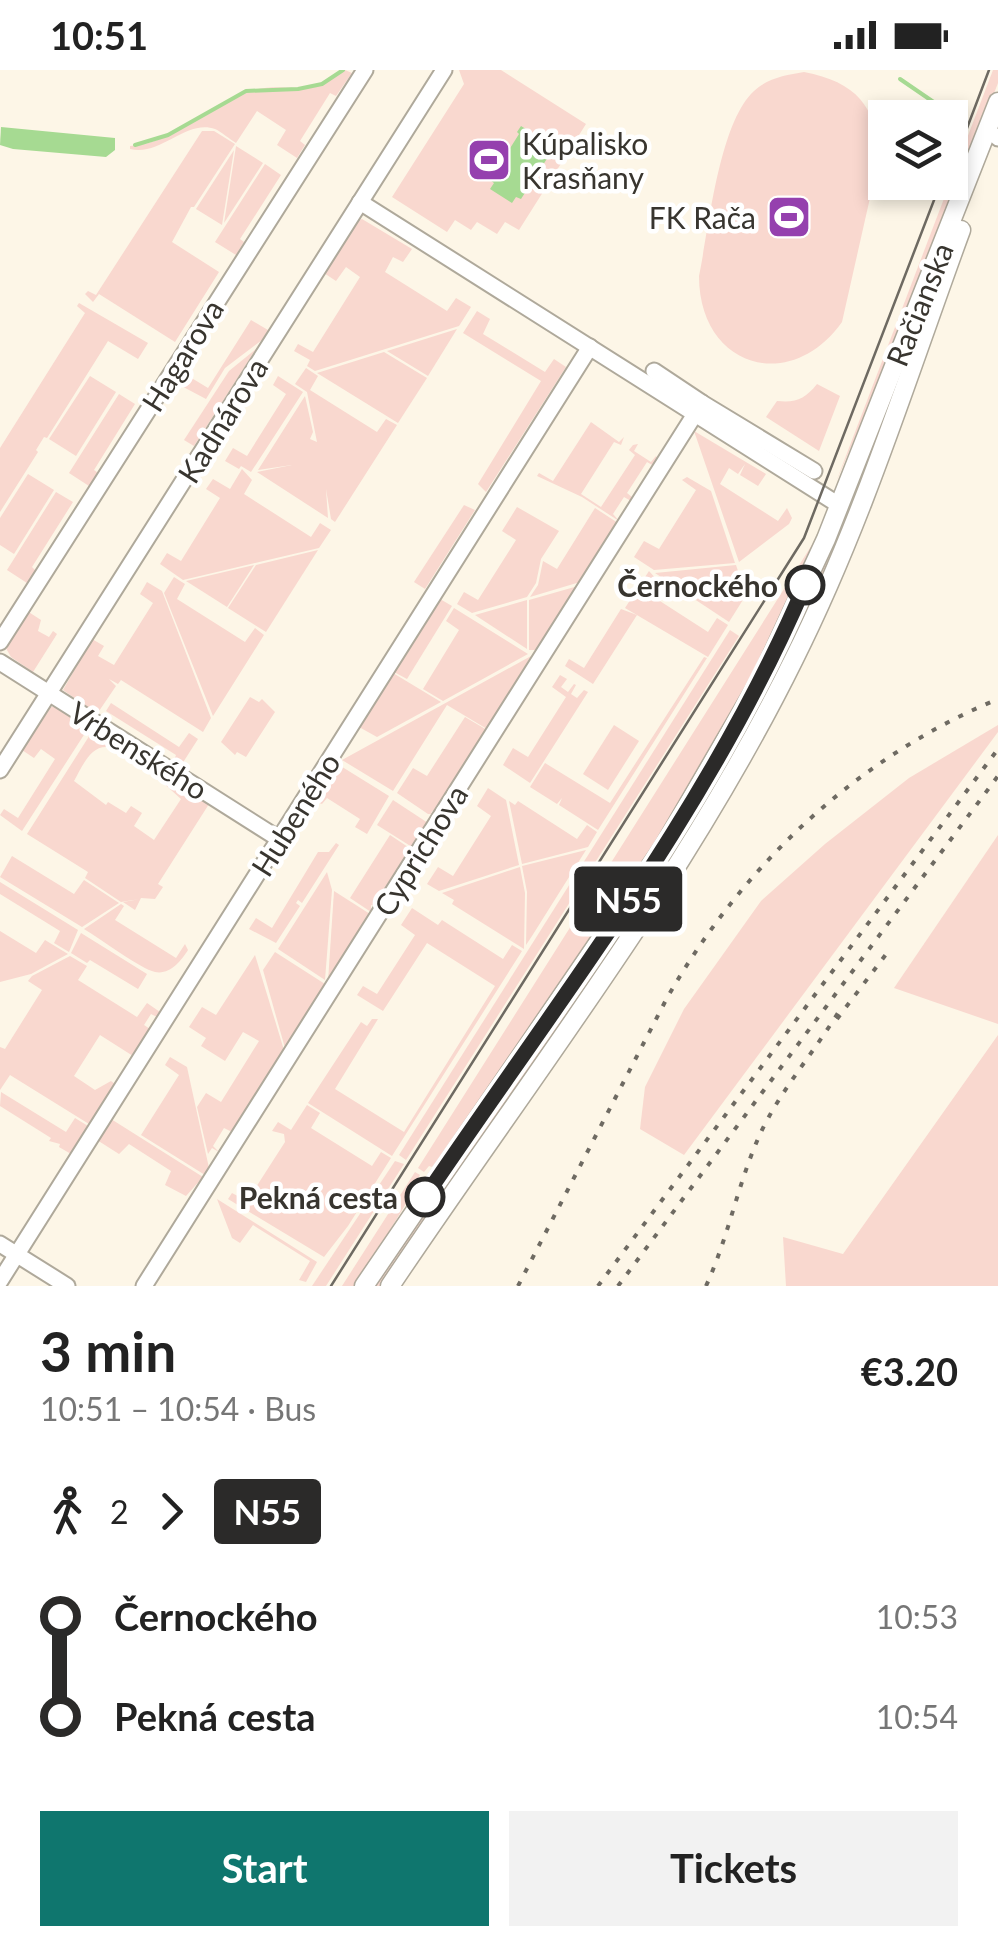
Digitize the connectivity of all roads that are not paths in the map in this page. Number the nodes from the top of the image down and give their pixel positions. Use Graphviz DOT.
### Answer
graph roads {
  1 [pos="365,70"];
  2 [pos="444,70"];
  3 [pos="998,102"];
  4 [pos="997,135"];
  5 [pos="359,203"];
  6 [pos="590,347"];
  7 [pos="654,371"];
  8 [pos="699,409"];
  9 [pos="814,471"];
  10 [pos="839,505"];
  11 [pos="858,516"];
  12 [pos="0,642"];
  13 [pos="0,662"];
  14 [pos="49,692"];
  15 [pos="0,770"];
  16 [pos="279,838"];
  17 [pos="0,1244"];
  18 [pos="17,1254"];
  19 [pos="0,1281"];
  20 [pos="67,1286"];
  21 [pos="144,1286"];
  22 [pos="364,1286"];
  23 [pos="390,1286"];
  1 -- 12 [label="street, Hagarova"];
  2 -- 5 [label="street, Kadnárova"];
  3 -- 10 [label="main road, Račianska"];
  4 -- 11 [label="main road, Račianska"];
  5 -- 6 [label="street"];
  5 -- 14 [label="street, Kadnárova"];
  6 -- 8 [label="street"];
  6 -- 16 [label="street, Hubeného"];
  7 -- 8 [label="street"];
  8 -- 9 [label="street"];
  8 -- 10 [label="street"];
  8 -- 21 [label="street, Cyprichova"];
  10 -- 11 [label="main road"];
  10 -- 22 [label="main road, Račianska"];
  11 -- 23 [label="main road, Račianska"];
  13 -- 14 [label="street, Vrbenského"];
  14 -- 15 [label="street, Kadnárova"];
  14 -- 16 [label="street, Vrbenského"];
  16 -- 18 [label="street, Hubeného"];
  17 -- 18 [label="street"];
  18 -- 19 [label="street, Hubeného"];
  18 -- 20 [label="street"];
}
